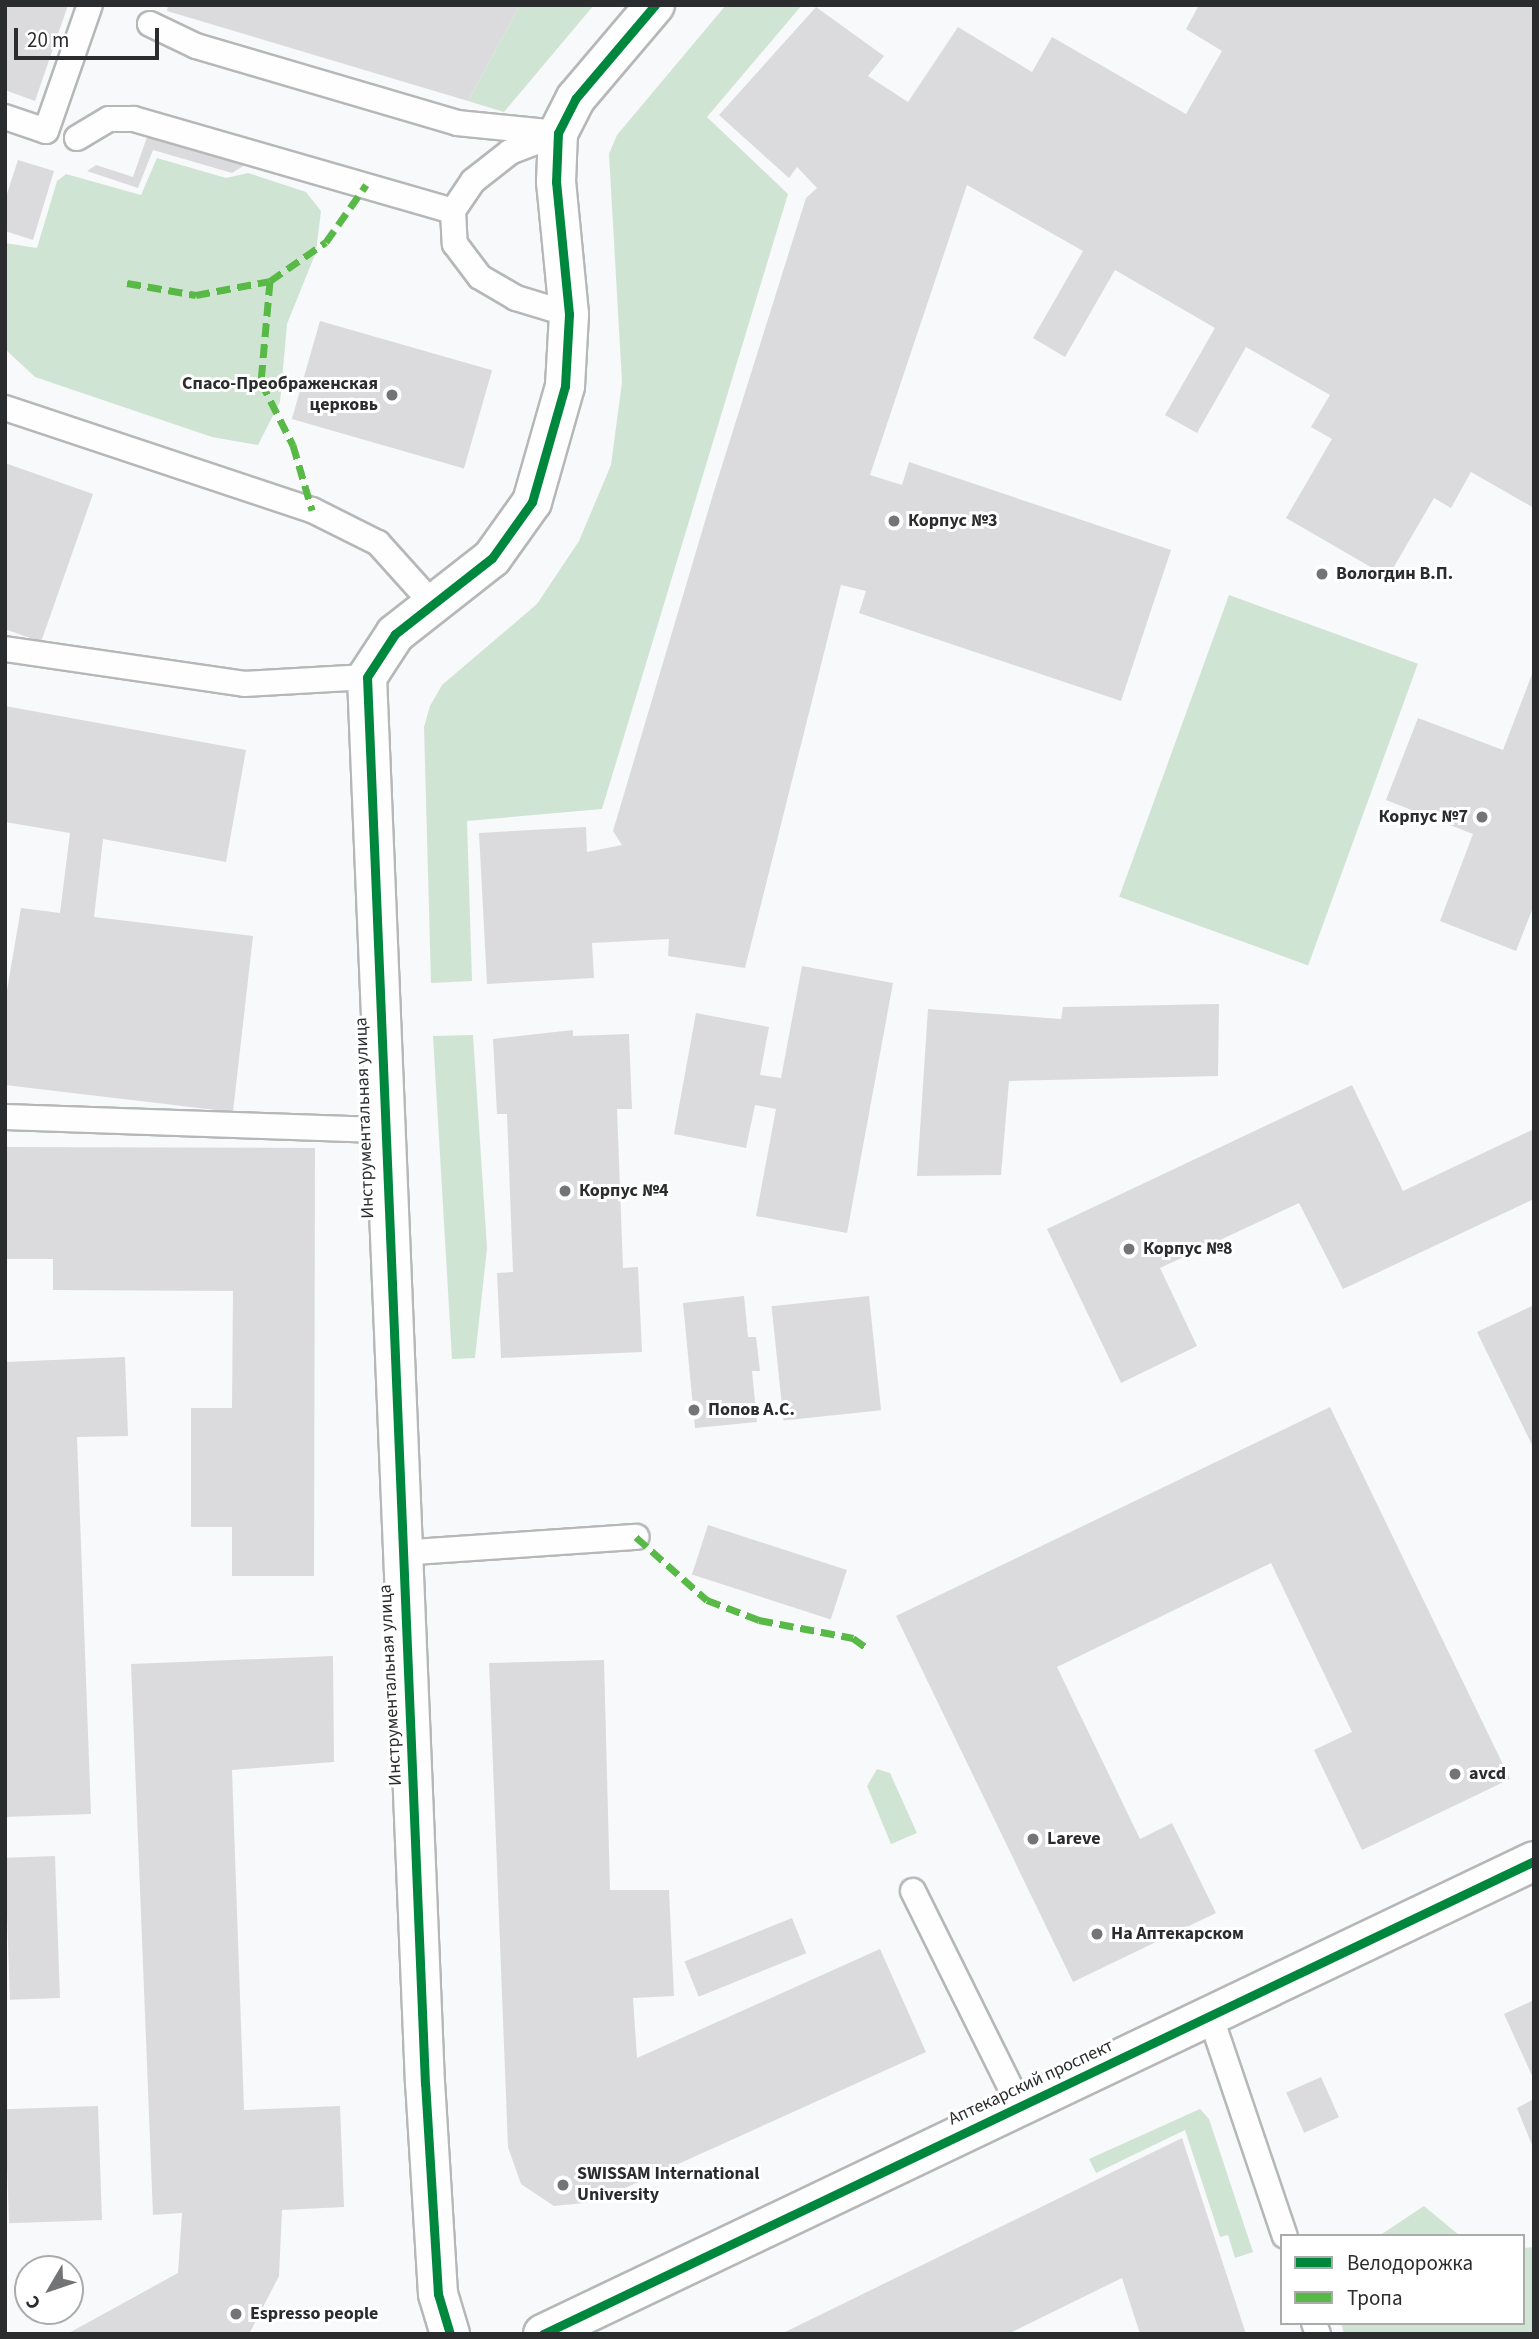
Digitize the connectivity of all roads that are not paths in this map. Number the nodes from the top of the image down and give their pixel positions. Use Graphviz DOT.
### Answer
graph roads {
  1 [pos="90,5"];
  2 [pos="655,5"];
  3 [pos="150,24"];
  4 [pos="5,117"];
  5 [pos="558,133"];
  6 [pos="77,138"];
  7 [pos="453,211"];
  8 [pos="569,314"];
  9 [pos="5,408"];
  10 [pos="432,603"];
  11 [pos="5,649"];
  12 [pos="367,677"];
  13 [pos="5,1117"];
  14 [pos="381,1130"];
  15 [pos="636,1537"];
  16 [pos="400,1553"];
  17 [pos="1534,1861"];
  18 [pos="913,1891"];
  19 [pos="1210,2015"];
  20 [pos="1019,2105"];
  21 [pos="1284,2234"];
  22 [pos="450,2334"];
  23 [pos="542,2334"];
  1 -- 4 [label="lane"];
  2 -- 5 [label="street"];
  3 -- 5 [label="lane"];
  5 -- 7 [label="lane"];
  5 -- 8 [label="street"];
  6 -- 7 [label="lane"];
  7 -- 8 [label="lane"];
  8 -- 10 [label="street"];
  9 -- 10 [label="lane"];
  10 -- 12 [label="street"];
  11 -- 12 [label="lane"];
  12 -- 14 [label="street, Инструментальная улица"];
  13 -- 14 [label="lane"];
  14 -- 16 [label="street, Инструментальная улица"];
  15 -- 16 [label="lane"];
  16 -- 22 [label="street, Инструментальная улица"];
  17 -- 19 [label="street, Аптекарский проспект"];
  18 -- 20 [label="lane"];
  19 -- 20 [label="street, Аптекарский проспект"];
  19 -- 21 [label="lane"];
  20 -- 23 [label="street, Аптекарский проспект"];
}
